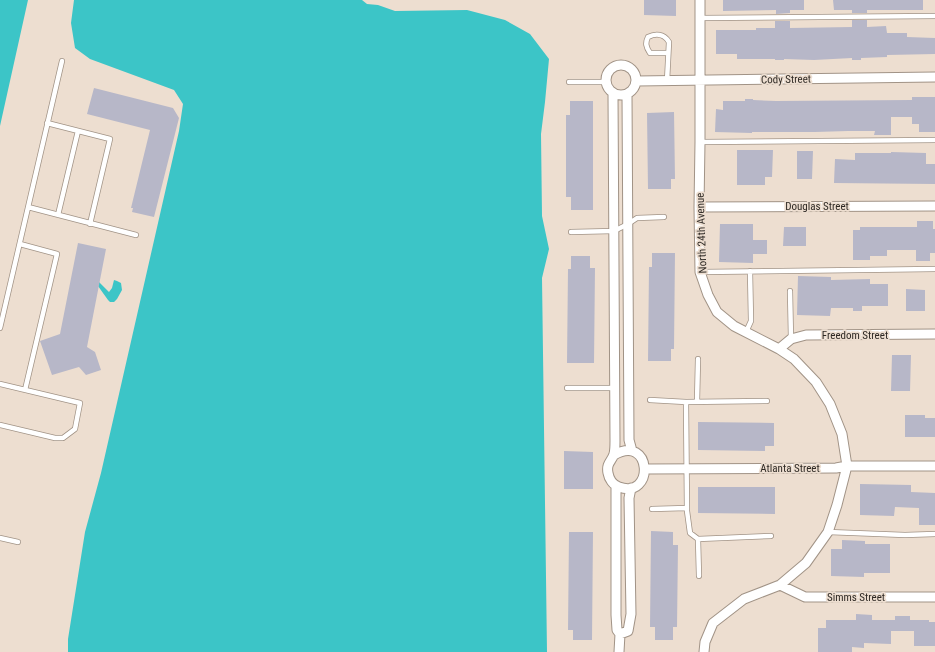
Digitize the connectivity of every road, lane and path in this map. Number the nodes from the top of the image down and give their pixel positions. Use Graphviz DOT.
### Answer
graph roads {
  1 [pos="700,0"];
  2 [pos="935,16"];
  3 [pos="700,18"];
  4 [pos="668,53"];
  5 [pos="62,61"];
  6 [pos="935,77"];
  7 [pos="700,80"];
  8 [pos="637,81"];
  9 [pos="667,81"];
  10 [pos="569,82"];
  11 [pos="606,82"];
  12 [pos="613,94"];
  13 [pos="627,95"];
  14 [pos="48,123"];
  15 [pos="78,131"];
  16 [pos="935,140"];
  17 [pos="700,142"];
  18 [pos="935,206"];
  19 [pos="699,207"];
  20 [pos="28,208"];
  21 [pos="58,215"];
  22 [pos="664,217"];
  23 [pos="90,224"];
  24 [pos="628,224"];
  25 [pos="614,231"];
  26 [pos="571,232"];
  27 [pos="136,235"];
  28 [pos="20,244"];
  29 [pos="935,269"];
  30 [pos="750,271"];
  31 [pos="700,272"];
  32 [pos="790,291"];
  33 [pos="0,328"];
  34 [pos="746,332"];
  35 [pos="935,334"];
  36 [pos="791,338"];
  37 [pos="779,349"];
  38 [pos="698,359"];
  39 [pos="0,384"];
  40 [pos="567,388"];
  41 [pos="615,388"];
  42 [pos="25,390"];
  43 [pos="650,400"];
  44 [pos="767,401"];
  45 [pos="686,402"];
  46 [pos="697,402"];
  47 [pos="0,425"];
  48 [pos="632,451"];
  49 [pos="614,454"];
  50 [pos="847,466"];
  51 [pos="935,466"];
  52 [pos="687,468"];
  53 [pos="646,469"];
  54 [pos="616,486"];
  55 [pos="631,488"];
  56 [pos="652,508"];
  57 [pos="687,508"];
  58 [pos="828,532"];
  59 [pos="935,534"];
  60 [pos="771,536"];
  61 [pos="0,538"];
  62 [pos="698,539"];
  63 [pos="18,542"];
  64 [pos="699,576"];
  65 [pos="780,585"];
  66 [pos="935,597"];
  67 [pos="620,634"];
  68 [pos="619,652"];
  69 [pos="704,652"];
  1 -- 3 [label="street, North 24th Avenue"];
  2 -- 3 [label="lane"];
  3 -- 7 [label="street, North 24th Avenue"];
  4 -- 4 [label="lane"];
  4 -- 9 [label="lane"];
  5 -- 14 [label="lane"];
  6 -- 7 [label="street, Cody Street"];
  7 -- 9 [label="street, Cody Street"];
  7 -- 17 [label="street, North 24th Avenue"];
  8 -- 9 [label="street, Cody Street"];
  8 -- 11 [label="street"];
  8 -- 13 [label="street"];
  10 -- 11 [label="lane"];
  11 -- 12 [label="street"];
  12 -- 13 [label="street"];
  12 -- 25 [label="street"];
  13 -- 24 [label="street"];
  14 -- 15 [label="lane"];
  14 -- 20 [label="lane"];
  15 -- 21 [label="lane"];
  15 -- 23 [label="lane"];
  16 -- 17 [label="lane"];
  17 -- 19 [label="street, North 24th Avenue"];
  18 -- 19 [label="street, Douglas Street"];
  19 -- 31 [label="street, North 24th Avenue"];
  20 -- 21 [label="lane"];
  20 -- 28 [label="lane"];
  21 -- 23 [label="lane"];
  22 -- 24 [label="lane"];
  23 -- 27 [label="lane"];
  24 -- 25 [label="lane"];
  24 -- 48 [label="street"];
  25 -- 26 [label="lane"];
  25 -- 41 [label="street"];
  28 -- 33 [label="lane"];
  28 -- 42 [label="lane"];
  29 -- 30 [label="lane"];
  30 -- 31 [label="lane"];
  30 -- 34 [label="lane"];
  31 -- 34 [label="street, North 24th Avenue"];
  32 -- 36 [label="lane"];
  34 -- 37 [label="street, North 24th Avenue"];
  35 -- 36 [label="street, Freedom Street"];
  36 -- 37 [label="street"];
  37 -- 50 [label="street, North 24th Avenue"];
  38 -- 46 [label="lane"];
  39 -- 42 [label="lane"];
  40 -- 41 [label="lane"];
  41 -- 49 [label="street"];
  42 -- 47 [label="lane"];
  43 -- 45 [label="lane"];
  44 -- 46 [label="lane"];
  45 -- 46 [label="lane"];
  45 -- 52 [label="lane"];
  48 -- 49 [label="street"];
  48 -- 53 [label="street"];
  49 -- 54 [label="street"];
  50 -- 51 [label="street, Atlanta Street"];
  50 -- 52 [label="street, Atlanta Street"];
  50 -- 58 [label="street, North 24th Avenue"];
  52 -- 53 [label="street, Atlanta Street"];
  52 -- 57 [label="lane"];
  53 -- 55 [label="street"];
  54 -- 55 [label="street"];
  54 -- 67 [label="street"];
  55 -- 67 [label="street"];
  56 -- 57 [label="lane"];
  57 -- 62 [label="lane"];
  58 -- 59 [label="lane"];
  58 -- 65 [label="street, North 24th Avenue"];
  60 -- 62 [label="lane"];
  61 -- 63 [label="lane"];
  62 -- 64 [label="lane"];
  65 -- 66 [label="street, Simms Street"];
  65 -- 69 [label="street, North 24th Avenue"];
  67 -- 68 [label="street"];
}
